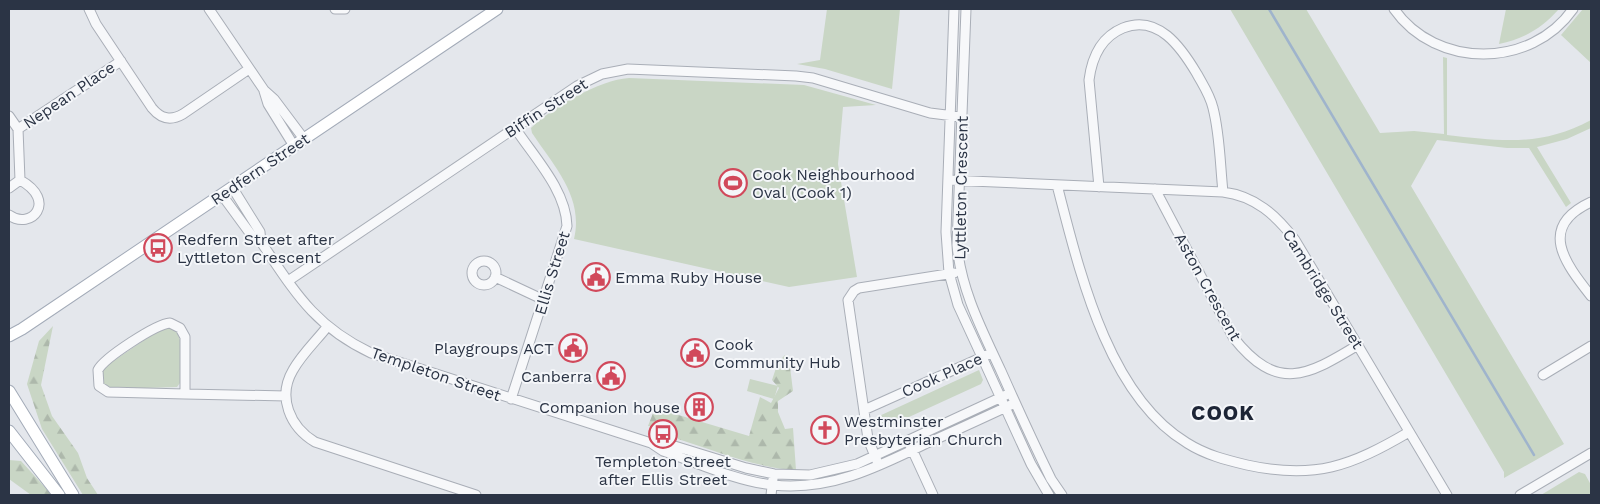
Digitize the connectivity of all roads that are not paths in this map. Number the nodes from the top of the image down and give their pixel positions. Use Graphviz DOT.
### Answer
graph roads {
  1 [pos="90,9"];
  2 [pos="209,9"];
  3 [pos="335,9"];
  4 [pos="345,9"];
  5 [pos="497,9"];
  6 [pos="954,9"];
  7 [pos="966,9"];
  8 [pos="1394,9"];
  9 [pos="1573,9"];
  10 [pos="121,61"];
  11 [pos="249,69"];
  12 [pos="9,116"];
  13 [pos="950,116"];
  14 [pos="962,117"];
  15 [pos="515,128"];
  16 [pos="18,129"];
  17 [pos="299,143"];
  18 [pos="20,180"];
  19 [pos="948,180"];
  20 [pos="959,181"];
  21 [pos="1057,185"];
  22 [pos="1099,186"];
  23 [pos="9,188"];
  24 [pos="232,188"];
  25 [pos="1155,189"];
  26 [pos="1222,192"];
  27 [pos="222,195"];
  28 [pos="1591,202"];
  29 [pos="9,215"];
  30 [pos="261,242"];
  31 [pos="960,272"];
  32 [pos="949,273"];
  33 [pos="494,277"];
  34 [pos="288,281"];
  35 [pos="1591,296"];
  36 [pos="544,300"];
  37 [pos="327,327"];
  38 [pos="22,329"];
  39 [pos="9,336"];
  40 [pos="9,343"];
  41 [pos="1358,345"];
  42 [pos="1591,346"];
  43 [pos="992,353"];
  44 [pos="982,358"];
  45 [pos="1543,375"];
  46 [pos="9,391"];
  47 [pos="1011,393"];
  48 [pos="185,394"];
  49 [pos="286,396"];
  50 [pos="1000,398"];
  51 [pos="511,399"];
  52 [pos="1015,403"];
  53 [pos="1005,408"];
  54 [pos="864,410"];
  55 [pos="9,431"];
  56 [pos="1409,432"];
  57 [pos="908,440"];
  58 [pos="651,443"];
  59 [pos="913,450"];
  60 [pos="1591,453"];
  61 [pos="875,456"];
  62 [pos="879,466"];
  63 [pos="774,474"];
  64 [pos="773,485"];
  65 [pos="59,495"];
  66 [pos="73,495"];
  67 [pos="476,495"];
  68 [pos="771,495"];
  69 [pos="933,495"];
  70 [pos="1049,495"];
  71 [pos="1062,495"];
  72 [pos="1447,495"];
  73 [pos="1520,495"];
  1 -- 10 [label="street"];
  2 -- 11 [label="street"];
  3 -- 4 [label="street"];
  5 -- 17 [label="main road, Redfern Street"];
  6 -- 13 [label="street, Lyttleton Crescent"];
  7 -- 14 [label="street, Lyttleton Crescent"];
  8 -- 9 [label="street"];
  10 -- 11 [label="street"];
  10 -- 16 [label="street, Nepean Place"];
  11 -- 17 [label="street"];
  12 -- 16 [label="street, Nepean Place"];
  13 -- 14 [label="street, Biffin Street"];
  13 -- 15 [label="street, Biffin Street"];
  13 -- 19 [label="street, Lyttleton Crescent"];
  14 -- 20 [label="street, Lyttleton Crescent"];
  15 -- 34 [label="street, Biffin Street"];
  15 -- 36 [label="street, Ellis Street"];
  16 -- 18 [label="street, Nepean Place"];
  17 -- 24 [label="main road, Redfern Street"];
  18 -- 23 [label="street"];
  18 -- 29 [label="street"];
  19 -- 20 [label="street, Cambridge Street"];
  19 -- 32 [label="street, Lyttleton Crescent"];
  20 -- 21 [label="street, Cambridge Street"];
  20 -- 31 [label="street, Lyttleton Crescent"];
  21 -- 22 [label="street, Cambridge Street"];
  21 -- 56 [label="street"];
  22 -- 25 [label="street, Cambridge Street"];
  22 -- 26 [label="street"];
  24 -- 27 [label="main road, Redfern Street"];
  24 -- 30 [label="street, Templeton Street"];
  25 -- 26 [label="street, Cambridge Street"];
  25 -- 41 [label="street, Aston Crescent"];
  26 -- 41 [label="street, Cambridge Street"];
  27 -- 30 [label="street, Templeton Street"];
  27 -- 38 [label="main road, Redfern Street"];
  28 -- 35 [label="street"];
  30 -- 34 [label="street, Templeton Street"];
  31 -- 32 [label="street"];
  31 -- 43 [label="street, Lyttleton Crescent"];
  32 -- 44 [label="street, Lyttleton Crescent"];
  32 -- 54 [label="street"];
  33 -- 36 [label="street"];
  34 -- 37 [label="street, Templeton Street"];
  36 -- 51 [label="street, Ellis Street"];
  37 -- 49 [label="street"];
  37 -- 51 [label="street, Templeton Street"];
  38 -- 39 [label="main road, Redfern Street"];
  38 -- 40 [label="main road, Redfern Street"];
  41 -- 56 [label="street, Cambridge Street"];
  42 -- 45 [label="street"];
  43 -- 44 [label="street, Cook Place"];
  43 -- 47 [label="street, Lyttleton Crescent"];
  44 -- 50 [label="street, Lyttleton Crescent"];
  44 -- 54 [label="street, Cook Place"];
  46 -- 66 [label="main road"];
  47 -- 50 [label="street, Templeton Street"];
  47 -- 52 [label="street, Lyttleton Crescent"];
  48 -- 48 [label="street"];
  48 -- 49 [label="street"];
  49 -- 67 [label="street"];
  50 -- 53 [label="street, Lyttleton Crescent"];
  50 -- 57 [label="street, Templeton Street"];
  51 -- 58 [label="street, Templeton Street"];
  52 -- 53 [label="street, Templeton Street"];
  52 -- 71 [label="street, Lyttleton Crescent"];
  53 -- 59 [label="street, Templeton Street"];
  53 -- 70 [label="street, Lyttleton Crescent"];
  54 -- 61 [label="street"];
  55 -- 65 [label="main road"];
  56 -- 72 [label="street, Cambridge Street"];
  57 -- 59 [label="street"];
  57 -- 61 [label="street, Templeton Street"];
  58 -- 63 [label="street, Templeton Street"];
  58 -- 64 [label="street, Templeton Street"];
  59 -- 62 [label="street, Templeton Street"];
  59 -- 69 [label="street"];
  60 -- 73 [label="street"];
  61 -- 62 [label="street"];
  61 -- 63 [label="street, Templeton Street"];
  62 -- 64 [label="street, Templeton Street"];
  63 -- 64 [label="street"];
  64 -- 68 [label="street"];
}
